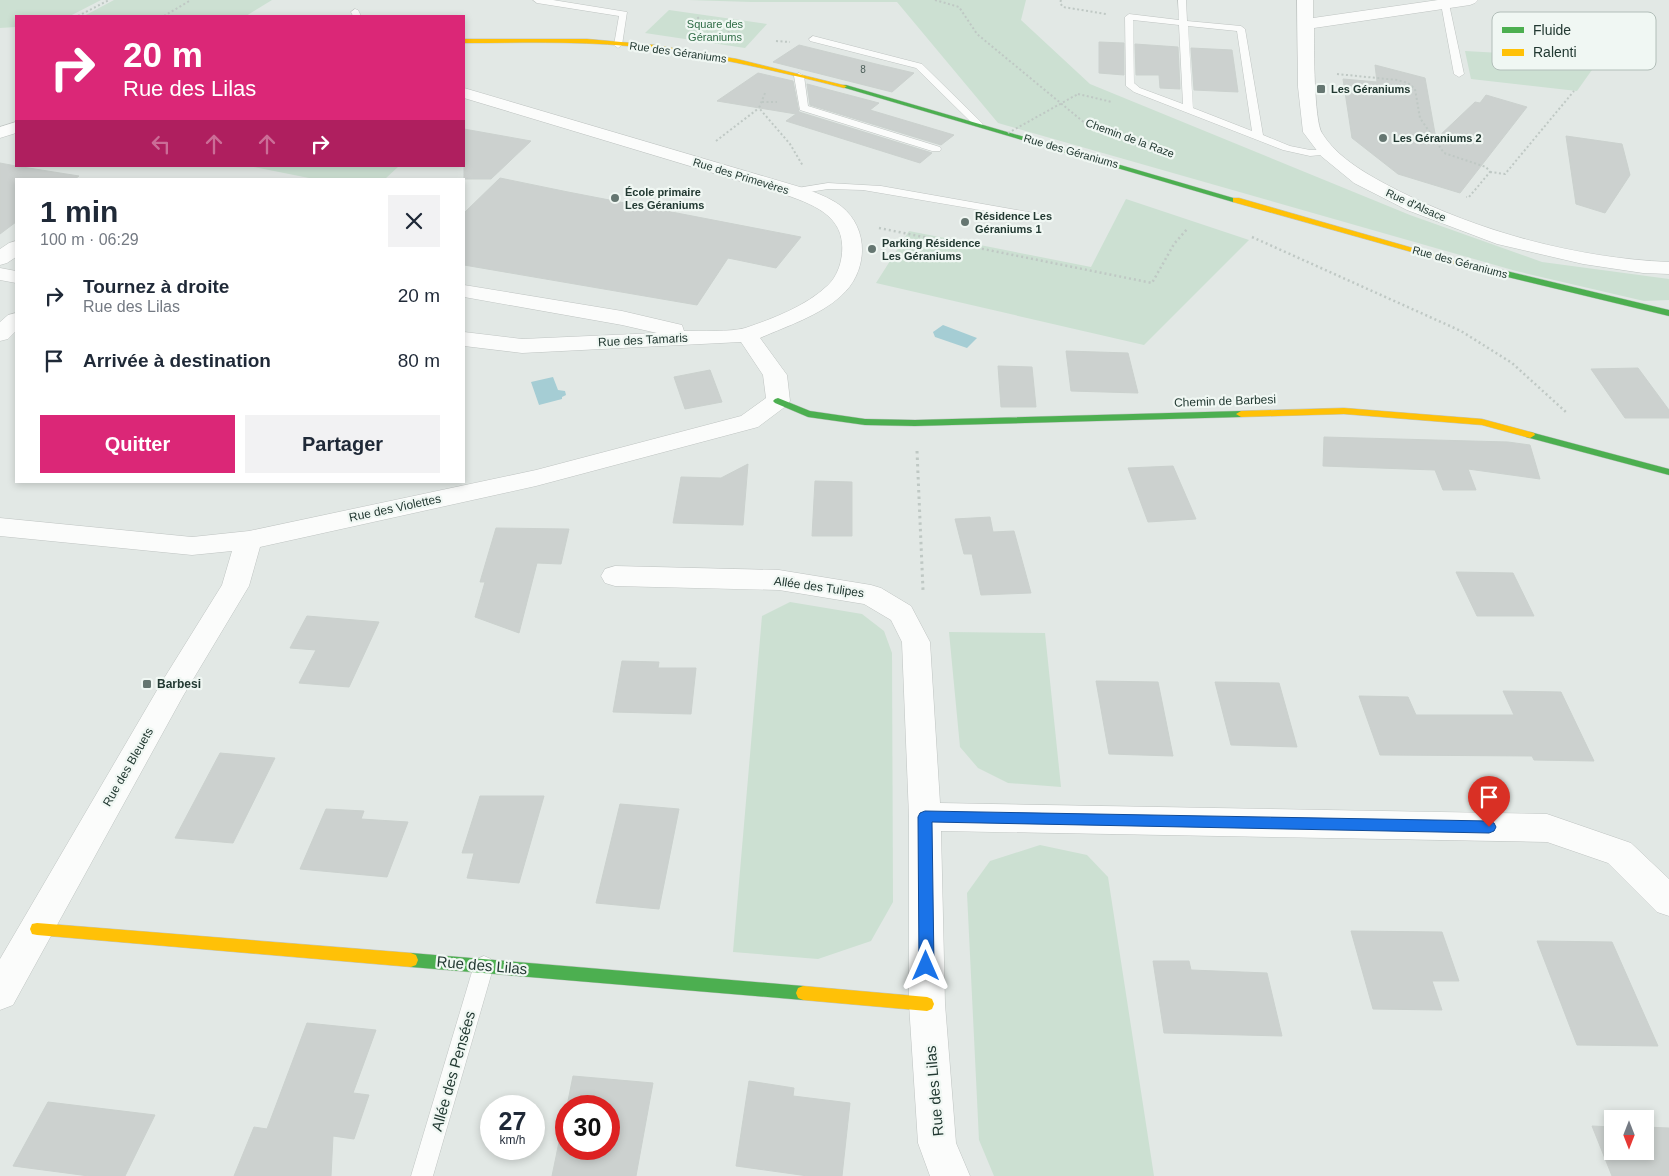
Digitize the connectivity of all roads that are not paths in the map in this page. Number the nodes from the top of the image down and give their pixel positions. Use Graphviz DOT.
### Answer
graph roads {
  1 [pos="537,0"];
  2 [pos="1182,0"];
  3 [pos="1305,0"];
  4 [pos="1470,0"];
  5 [pos="1445,4"];
  6 [pos="1182,23"];
  7 [pos="1306,24"];
  8 [pos="813,39"];
  9 [pos="465,41"];
  10 [pos="618,44"];
  11 [pos="1459,74"];
  12 [pos="799,76"];
  13 [pos="465,93"];
  14 [pos="1188,110"];
  15 [pos="978,124"];
  16 [pos="15,127"];
  17 [pos="0,133"];
  18 [pos="1258,136"];
  19 [pos="936,149"];
  20 [pos="1328,152"];
  21 [pos="791,192"];
  22 [pos="1045,218"];
  23 [pos="15,248"];
  24 [pos="0,259"];
  25 [pos="1669,268"];
  26 [pos="0,274"];
  27 [pos="15,276"];
  28 [pos="465,291"];
  29 [pos="1669,313"];
  30 [pos="15,321"];
  31 [pos="0,334"];
  32 [pos="747,335"];
  33 [pos="704,337"];
  34 [pos="465,339"];
  35 [pos="778,401"];
  36 [pos="1669,472"];
  37 [pos="0,526"];
  38 [pos="249,540"];
  39 [pos="615,576"];
  40 [pos="925,817"];
  41 [pos="1669,900"];
  42 [pos="36,929"];
  43 [pos="484,965"];
  44 [pos="0,993"];
  45 [pos="927,1004"];
  46 [pos="422,1176"];
  47 [pos="950,1176"];
  1 -- 10 [label="lane"];
  2 -- 6 [label="lane"];
  3 -- 7 [label="street, Rue d'Alsace"];
  4 -- 5 [label="street"];
  5 -- 7 [label="street"];
  5 -- 11 [label="lane"];
  6 -- 14 [label="lane"];
  6 -- 14 [label="lane"];
  6 -- 18 [label="lane"];
  7 -- 20 [label="street, Rue d'Alsace"];
  8 -- 15 [label="lane"];
  9 -- 10 [label="street, Rue des Géraniums"];
  10 -- 12 [label="street, Rue des Géraniums"];
  12 -- 15 [label="street, Rue des Géraniums"];
  12 -- 19 [label="lane"];
  13 -- 21 [label="street, Rue des Primevères"];
  14 -- 18 [label="lane"];
  15 -- 29 [label="street, Rue des Géraniums"];
  16 -- 17 [label="street"];
  18 -- 20 [label="lane"];
  20 -- 25 [label="street, Rue d'Alsace"];
  21 -- 22 [label="lane"];
  21 -- 32 [label="street, Rue des Primevères"];
  23 -- 24 [label="street"];
  26 -- 27 [label="street"];
  28 -- 33 [label="street"];
  30 -- 31 [label="street"];
  32 -- 33 [label="street, Rue des Tamaris"];
  32 -- 35 [label="street"];
  33 -- 34 [label="street, Rue des Tamaris"];
  35 -- 36 [label="street, Chemin de Barbesi"];
  35 -- 38 [label="street, Rue des Violettes"];
  37 -- 38 [label="street, Rue des Violettes"];
  38 -- 42 [label="street, Rue des Bleuets"];
  39 -- 40 [label="street, Allée des Tulipes"];
  40 -- 41 [label="street"];
  40 -- 45 [label="street, Rue des Lilas"];
  42 -- 43 [label="street, Rue des Lilas"];
  42 -- 44 [label="street, Rue des Bleuets"];
  43 -- 45 [label="street, Rue des Lilas"];
  43 -- 46 [label="lane, Allée des Pensées"];
  45 -- 47 [label="street, Rue des Lilas"];
}
